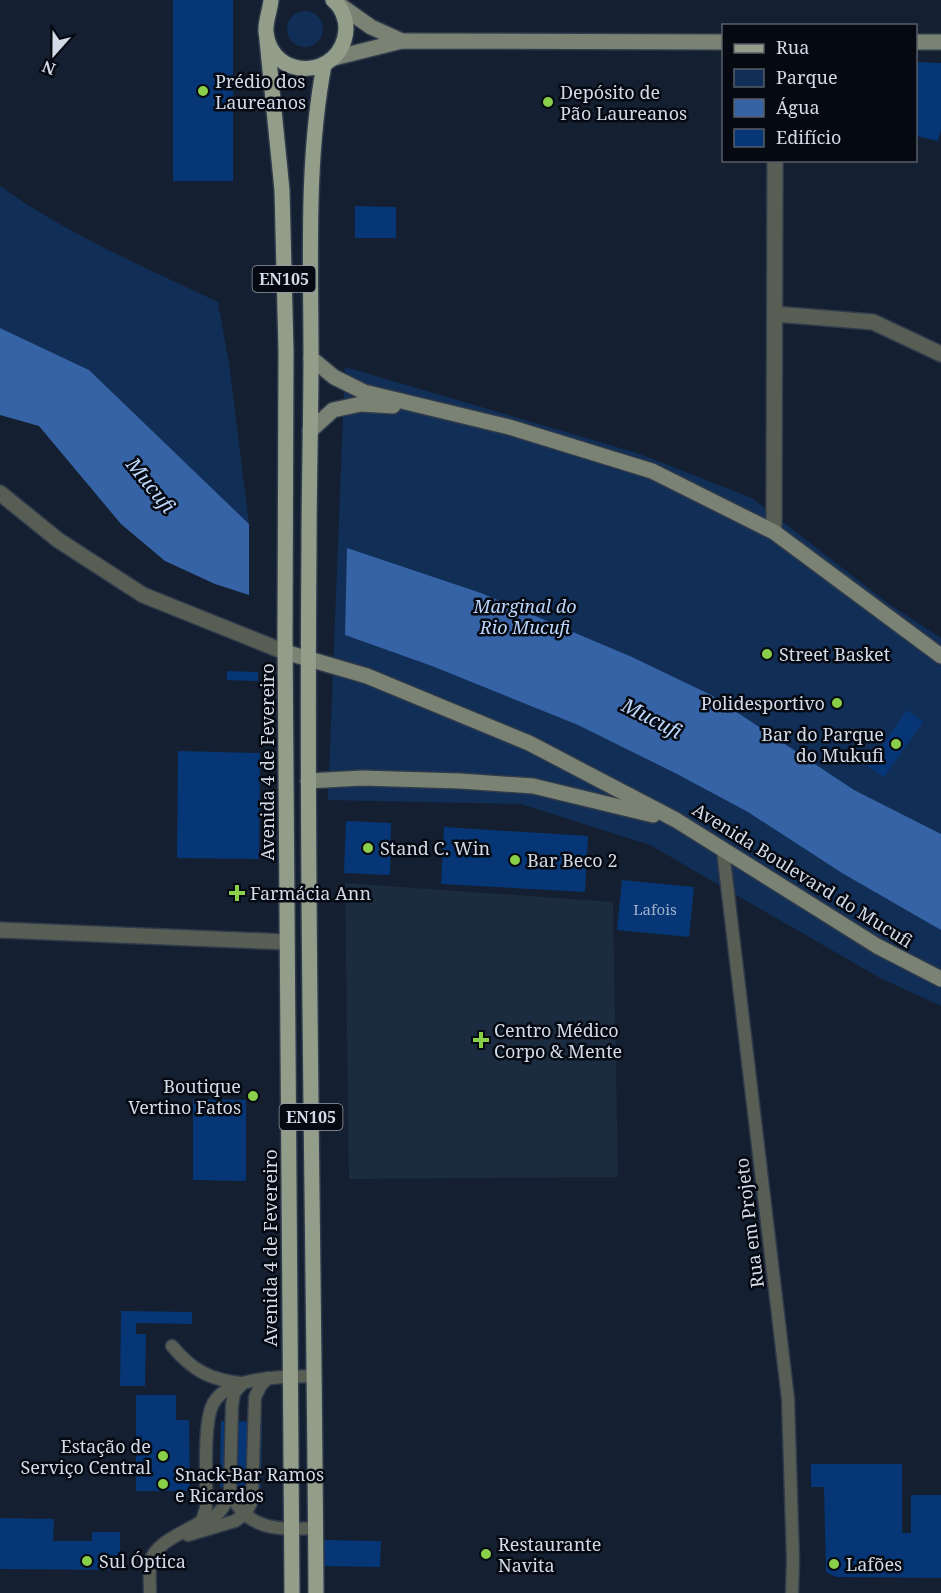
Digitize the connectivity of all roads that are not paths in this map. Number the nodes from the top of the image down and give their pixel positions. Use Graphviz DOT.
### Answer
graph roads {
  1 [pos="335,1"];
  2 [pos="273,4"];
  3 [pos="267,40"];
  4 [pos="402,41"];
  5 [pos="722,42"];
  6 [pos="917,42"];
  7 [pos="941,42"];
  8 [pos="329,62"];
  9 [pos="775,162"];
  10 [pos="775,314"];
  11 [pos="941,354"];
  12 [pos="311,358"];
  13 [pos="432,410"];
  14 [pos="310,431"];
  15 [pos="0,493"];
  16 [pos="774,532"];
  17 [pos="285,644"];
  18 [pos="941,656"];
  19 [pos="308,657"];
  20 [pos="308,781"];
  21 [pos="676,820"];
  22 [pos="723,851"];
  23 [pos="0,930"];
  24 [pos="287,942"];
  25 [pos="941,980"];
  26 [pos="172,1346"];
  27 [pos="314,1376"];
  28 [pos="291,1377"];
  29 [pos="268,1378"];
  30 [pos="243,1383"];
  31 [pos="230,1491"];
  32 [pos="245,1514"];
  33 [pos="315,1528"];
  34 [pos="292,1529"];
  35 [pos="194,1533"];
  36 [pos="166,1542"];
  37 [pos="150,1593"];
  38 [pos="292,1593"];
  39 [pos="316,1593"];
  40 [pos="792,1593"];
  1 -- 4 [label="street"];
  1 -- 8 [label="main road, EN105"];
  2 -- 3 [label="main road, Avenida 4 de Fevereiro / EN105"];
  3 -- 8 [label="main road"];
  3 -- 17 [label="main road, Avenida 4 de Fevereiro / EN105"];
  4 -- 5 [label="street"];
  4 -- 8 [label="street"];
  6 -- 7 [label="street"];
  8 -- 12 [label="main road, EN105"];
  9 -- 10 [label="street"];
  10 -- 11 [label="street"];
  10 -- 16 [label="street"];
  12 -- 13 [label="street"];
  12 -- 14 [label="main road, EN105"];
  13 -- 14 [label="street"];
  13 -- 16 [label="street"];
  14 -- 19 [label="main road, EN105"];
  15 -- 17 [label="street"];
  16 -- 18 [label="street"];
  17 -- 19 [label="street, Avenida Boulevard do Mucufi"];
  17 -- 24 [label="main road, Avenida 4 de Fevereiro / EN105"];
  19 -- 20 [label="main road, EN105"];
  19 -- 21 [label="street, Avenida Boulevard do Mucufi"];
  20 -- 21 [label="street, Avenida Boulevard do Mucufi"];
  20 -- 27 [label="main road, EN105"];
  21 -- 22 [label="street, Avenida Boulevard do Mucufi"];
  22 -- 25 [label="street, Avenida Boulevard do Mucufi"];
  22 -- 40 [label="lane, Rua em Projeto"];
  23 -- 24 [label="street"];
  24 -- 28 [label="main road, Avenida 4 de Fevereiro / EN105"];
  26 -- 30 [label="lane"];
  27 -- 28 [label="lane"];
  27 -- 33 [label="main road, EN105"];
  28 -- 29 [label="lane"];
  28 -- 34 [label="main road, Avenida 4 de Fevereiro / EN105"];
  29 -- 30 [label="lane"];
  29 -- 32 [label="lane"];
  30 -- 31 [label="lane"];
  30 -- 36 [label="lane"];
  31 -- 32 [label="lane"];
  31 -- 35 [label="lane"];
  32 -- 34 [label="lane"];
  32 -- 35 [label="lane"];
  33 -- 34 [label="lane"];
  33 -- 39 [label="main road, EN105"];
  34 -- 38 [label="main road, Avenida 4 de Fevereiro / EN105"];
  35 -- 36 [label="lane"];
  36 -- 37 [label="lane"];
}
